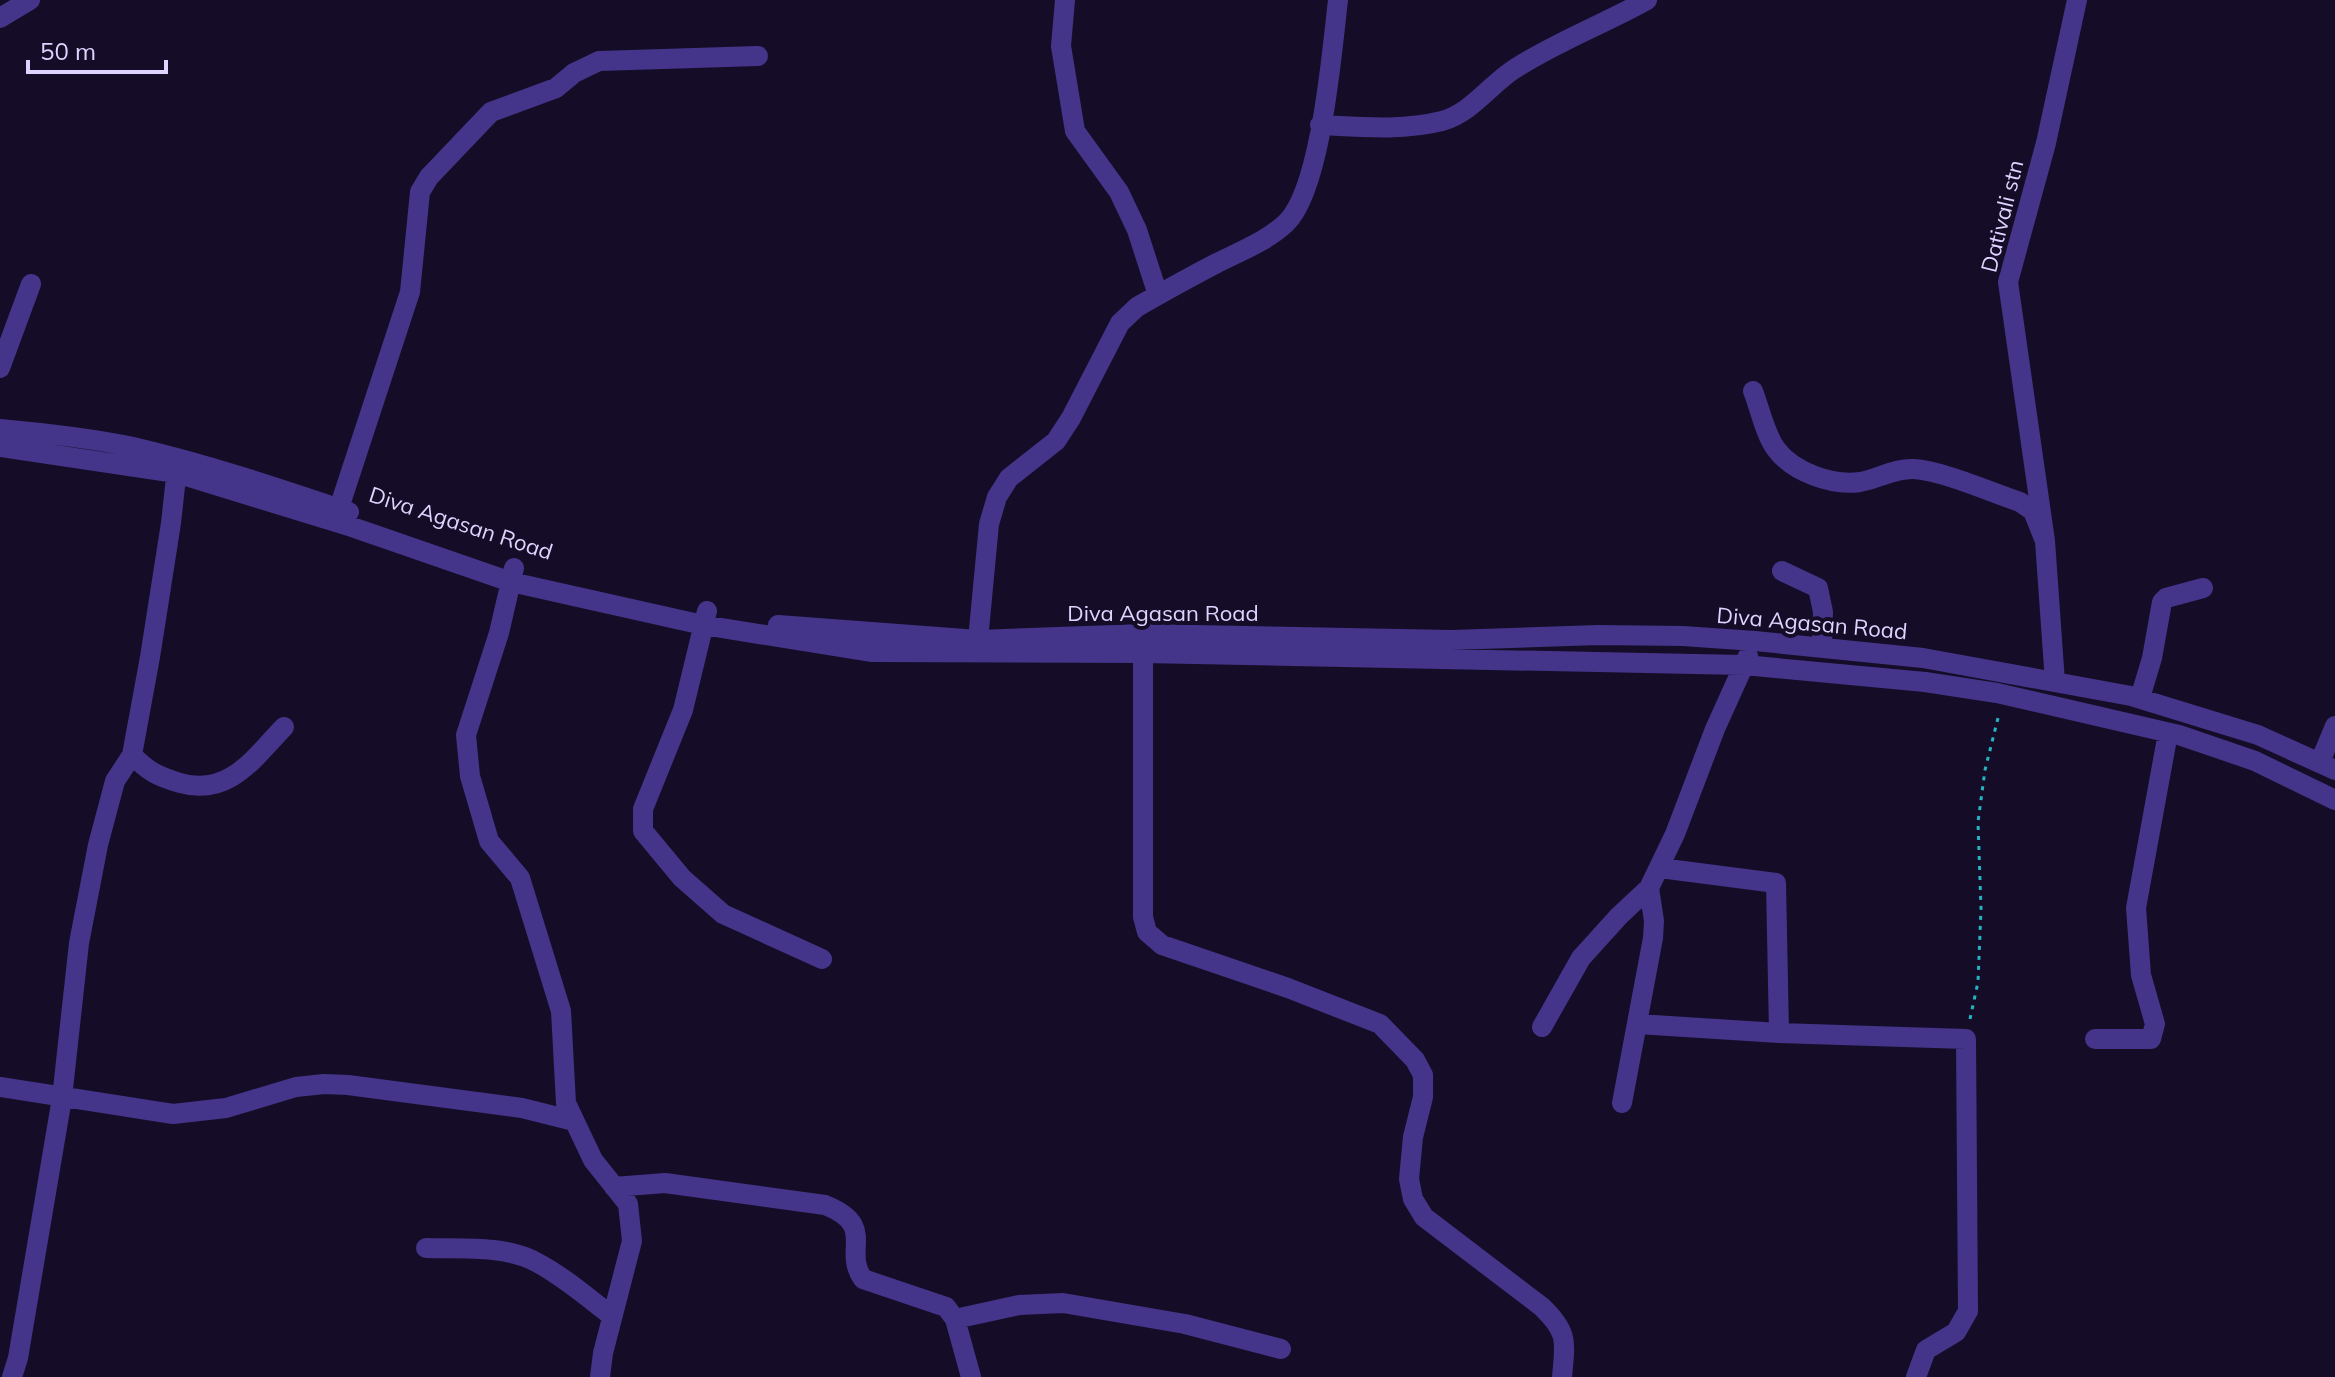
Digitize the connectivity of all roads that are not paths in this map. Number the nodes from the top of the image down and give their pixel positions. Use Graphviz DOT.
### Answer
graph roads {
  1 [pos="30,0"];
  2 [pos="1065,0"];
  3 [pos="1338,0"];
  4 [pos="1647,0"];
  5 [pos="2077,0"];
  6 [pos="0,18"];
  7 [pos="758,56"];
  8 [pos="1320,125"];
  9 [pos="31,284"];
  10 [pos="1158,295"];
  11 [pos="0,368"];
  12 [pos="1753,391"];
  13 [pos="0,429"];
  14 [pos="0,447"];
  15 [pos="177,466"];
  16 [pos="339,508"];
  17 [pos="2045,541"];
  18 [pos="1782,571"];
  19 [pos="512,575"];
  20 [pos="2203,588"];
  21 [pos="705,618"];
  22 [pos="978,640"];
  23 [pos="1755,641"];
  24 [pos="1143,644"];
  25 [pos="1822,648"];
  26 [pos="1883,654"];
  27 [pos="1744,665"];
  28 [pos="1880,678"];
  29 [pos="2055,682"];
  30 [pos="2140,698"];
  31 [pos="2335,726"];
  32 [pos="284,727"];
  33 [pos="2168,733"];
  34 [pos="132,755"];
  35 [pos="2328,766"];
  36 [pos="2335,800"];
  37 [pos="1660,868"];
  38 [pos="1649,888"];
  39 [pos="822,959"];
  40 [pos="1638,1024"];
  41 [pos="1542,1027"];
  42 [pos="1779,1033"];
  43 [pos="2095,1039"];
  44 [pos="0,1087"];
  45 [pos="62,1098"];
  46 [pos="1622,1103"];
  47 [pos="574,1121"];
  48 [pos="614,1187"];
  49 [pos="426,1248"];
  50 [pos="612,1316"];
  51 [pos="955,1319"];
  52 [pos="1281,1349"];
  53 [pos="10,1362"];
  54 [pos="600,1377"];
  55 [pos="971,1377"];
  56 [pos="1562,1377"];
  57 [pos="1916,1377"];
  1 -- 6 [label="street"];
  2 -- 10 [label="street"];
  3 -- 8 [label="street"];
  4 -- 8 [label="street"];
  5 -- 17 [label="street, Dativali stn"];
  7 -- 16 [label="street"];
  8 -- 10 [label="street"];
  9 -- 11 [label="street"];
  10 -- 22 [label="street"];
  12 -- 17 [label="street"];
  13 -- 15 [label="street, Diva Agasan Road"];
  14 -- 15 [label="street"];
  15 -- 16 [label="street, Diva Agasan Road"];
  15 -- 19 [label="street"];
  15 -- 34 [label="street"];
  16 -- 19 [label="street, Diva Agasan Road"];
  17 -- 29 [label="street, Dativali stn"];
  18 -- 25 [label="street"];
  19 -- 21 [label="street, Diva Agasan Road"];
  19 -- 47 [label="street"];
  20 -- 30 [label="street"];
  21 -- 22 [label="street, Diva Agasan Road"];
  21 -- 24 [label="street"];
  21 -- 39 [label="street"];
  22 -- 24 [label="street, Diva Agasan Road"];
  23 -- 24 [label="street, Diva Agasan Road"];
  23 -- 25 [label="street, Diva Agasan Road"];
  23 -- 27 [label="street"];
  24 -- 27 [label="street"];
  24 -- 56 [label="street"];
  25 -- 26 [label="street, Diva Agasan Road"];
  26 -- 28 [label="street"];
  26 -- 29 [label="street, Diva Agasan Road"];
  27 -- 28 [label="street"];
  27 -- 37 [label="street"];
  28 -- 33 [label="street"];
  29 -- 30 [label="street, Diva Agasan Road"];
  30 -- 35 [label="street, Diva Agasan Road"];
  31 -- 35 [label="street"];
  32 -- 34 [label="street"];
  33 -- 36 [label="street"];
  33 -- 43 [label="street"];
  34 -- 45 [label="street"];
  37 -- 38 [label="street"];
  37 -- 42 [label="street"];
  38 -- 40 [label="street"];
  38 -- 41 [label="street"];
  40 -- 42 [label="street"];
  40 -- 46 [label="street"];
  42 -- 57 [label="street"];
  44 -- 45 [label="street"];
  45 -- 47 [label="street"];
  45 -- 53 [label="street"];
  47 -- 48 [label="street"];
  48 -- 50 [label="street"];
  48 -- 51 [label="street"];
  49 -- 50 [label="street"];
  50 -- 54 [label="street"];
  51 -- 52 [label="street"];
  51 -- 55 [label="street"];
}
